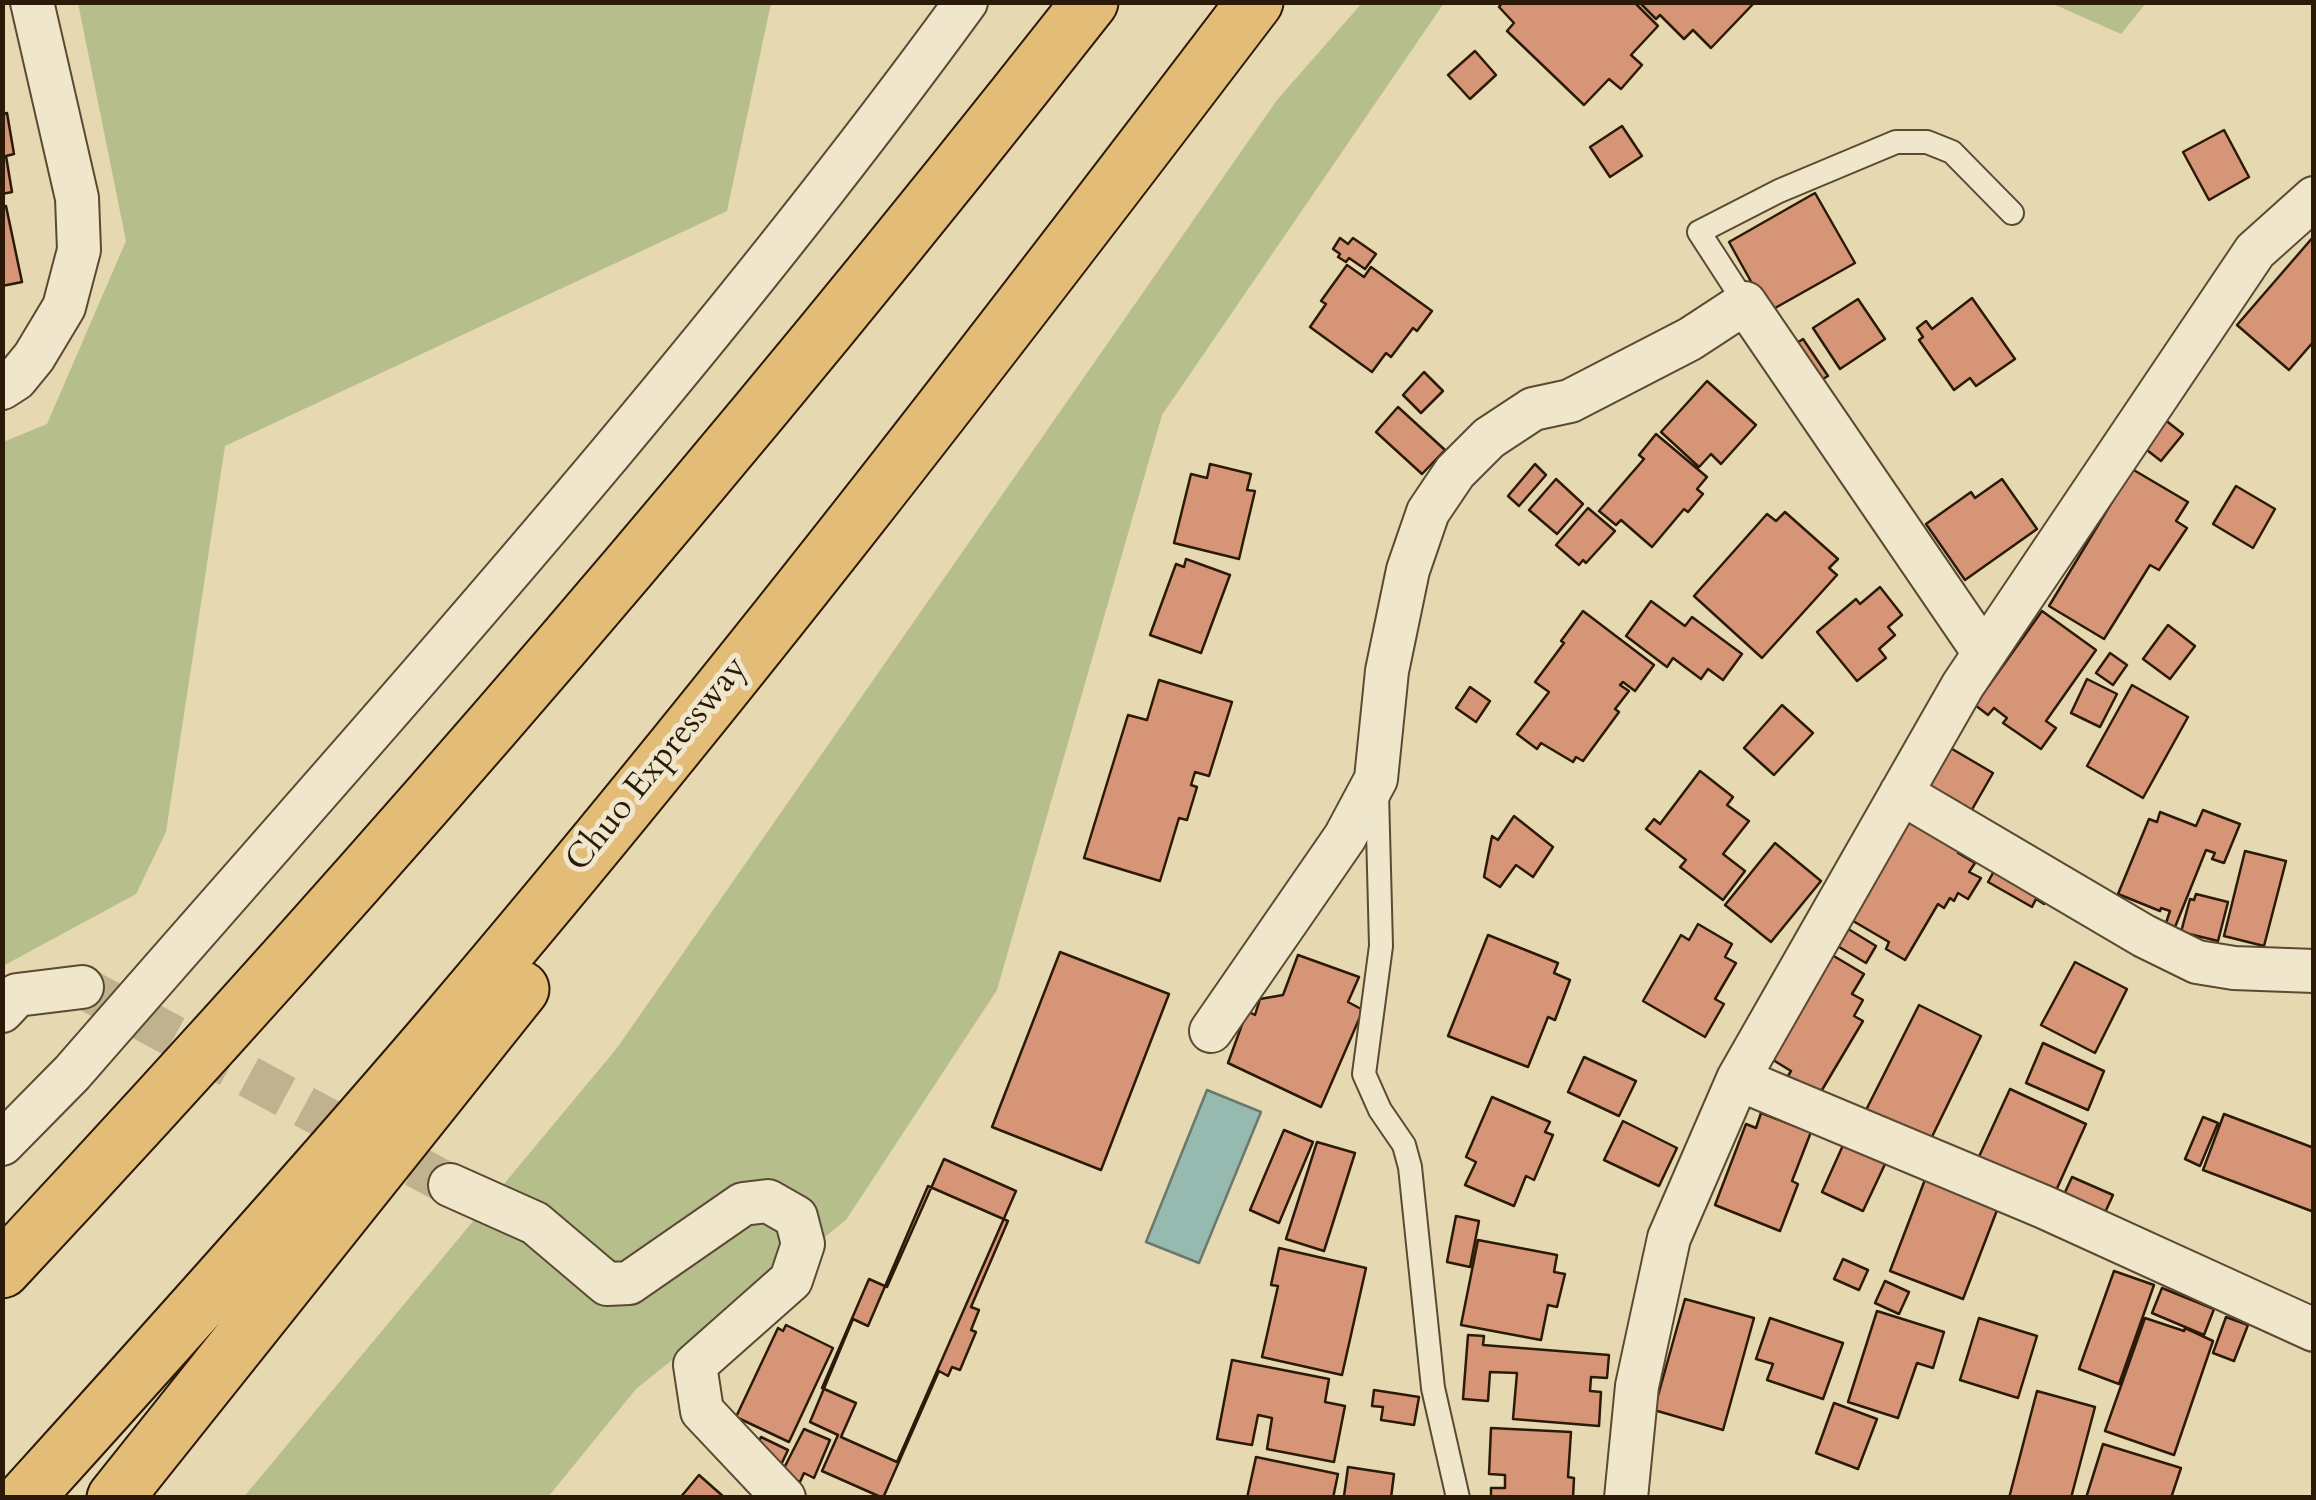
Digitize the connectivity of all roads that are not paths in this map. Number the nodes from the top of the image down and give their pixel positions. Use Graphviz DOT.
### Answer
graph roads {
  1 [pos="32,2"];
  2 [pos="966,2"];
  3 [pos="1090,2"];
  4 [pos="1255,2"];
  5 [pos="1268,2"];
  6 [pos="2314,198"];
  7 [pos="2012,213"];
  8 [pos="1744,303"];
  9 [pos="2,388"];
  10 [pos="1984,653"];
  11 [pos="1376,779"];
  12 [pos="1901,793"];
  13 [pos="2314,971"];
  14 [pos="82,987"];
  15 [pos="2,1011"];
  16 [pos="1211,1031"];
  17 [pos="1738,1079"];
  18 [pos="2,1144"];
  19 [pos="450,1184"];
  20 [pos="2,1270"];
  21 [pos="2314,1330"];
  22 [pos="25,1498"];
  23 [pos="116,1498"];
  24 [pos="784,1498"];
  25 [pos="1458,1498"];
  26 [pos="1626,1498"];
  1 -- 9 [label="street"];
  2 -- 18 [label="street"];
  3 -- 20 [label="highway"];
  4 -- 22 [label="highway, Chuo Expressway"];
  5 -- 23 [label="highway"];
  6 -- 10 [label="street"];
  7 -- 8 [label="lane"];
  8 -- 10 [label="street"];
  8 -- 11 [label="street"];
  10 -- 12 [label="street"];
  11 -- 16 [label="street"];
  11 -- 25 [label="lane"];
  12 -- 13 [label="street"];
  12 -- 17 [label="street"];
  14 -- 15 [label="street"];
  17 -- 21 [label="street"];
  17 -- 26 [label="street"];
  19 -- 24 [label="street"];
}
